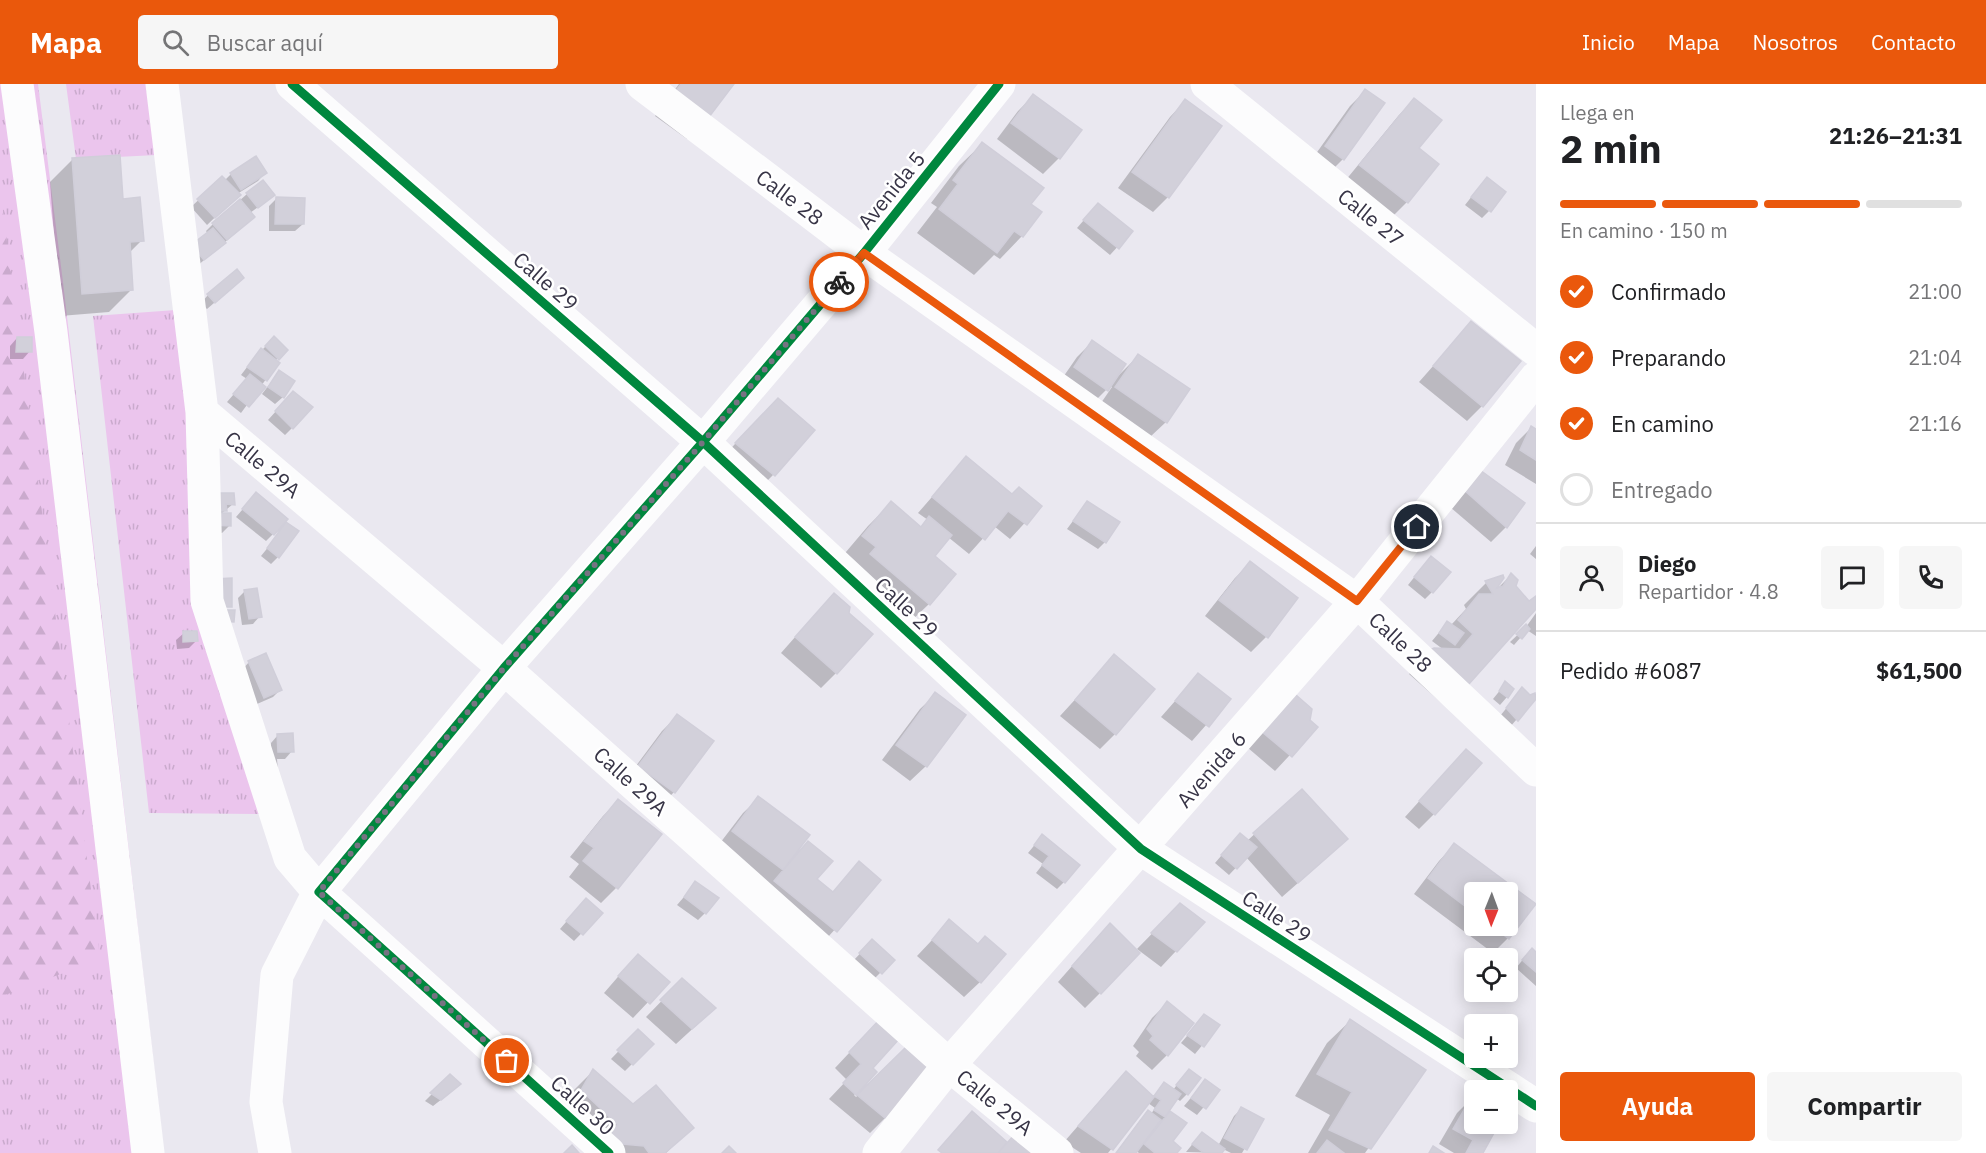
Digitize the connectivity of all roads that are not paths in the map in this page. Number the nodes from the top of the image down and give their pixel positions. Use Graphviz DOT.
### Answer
graph roads {
  1 [pos="17,84"];
  2 [pos="162,84"];
  3 [pos="292,84"];
  4 [pos="642,84"];
  5 [pos="999,84"];
  6 [pos="1207,84"];
  7 [pos="864,253"];
  8 [pos="1536,350"];
  9 [pos="1536,378"];
  10 [pos="202,412"];
  11 [pos="703,442"];
  12 [pos="1357,601"];
  13 [pos="504,668"];
  14 [pos="1536,770"];
  15 [pos="1141,849"];
  16 [pos="319,892"];
  17 [pos="949,1065"];
  18 [pos="1536,1106"];
  19 [pos="148,1153"];
  20 [pos="275,1153"];
  21 [pos="609,1153"];
  22 [pos="879,1153"];
  23 [pos="1057,1153"];
  1 -- 19 [label="street"];
  2 -- 10 [label="street, Calle 30"];
  3 -- 11 [label="street, Calle 29"];
  4 -- 7 [label="street, Calle 28"];
  5 -- 7 [label="street, Avenida 5"];
  6 -- 8 [label="street, Calle 27"];
  7 -- 11 [label="street, Avenida 5"];
  7 -- 12 [label="street, Calle 28"];
  9 -- 12 [label="street, Avenida 6"];
  10 -- 13 [label="street, Calle 29A"];
  10 -- 16 [label="street, Calle 30"];
  11 -- 13 [label="street, Avenida 5"];
  11 -- 15 [label="street, Calle 29"];
  12 -- 14 [label="street, Calle 28"];
  12 -- 15 [label="street, Avenida 6"];
  13 -- 16 [label="street, Avenida 5"];
  13 -- 17 [label="street, Calle 29A"];
  15 -- 17 [label="street, Avenida 6"];
  15 -- 18 [label="street, Calle 29"];
  16 -- 20 [label="street, Avenida 5"];
  16 -- 21 [label="street, Calle 30"];
  17 -- 22 [label="street, Avenida 6"];
  17 -- 23 [label="street, Calle 29A"];
}
